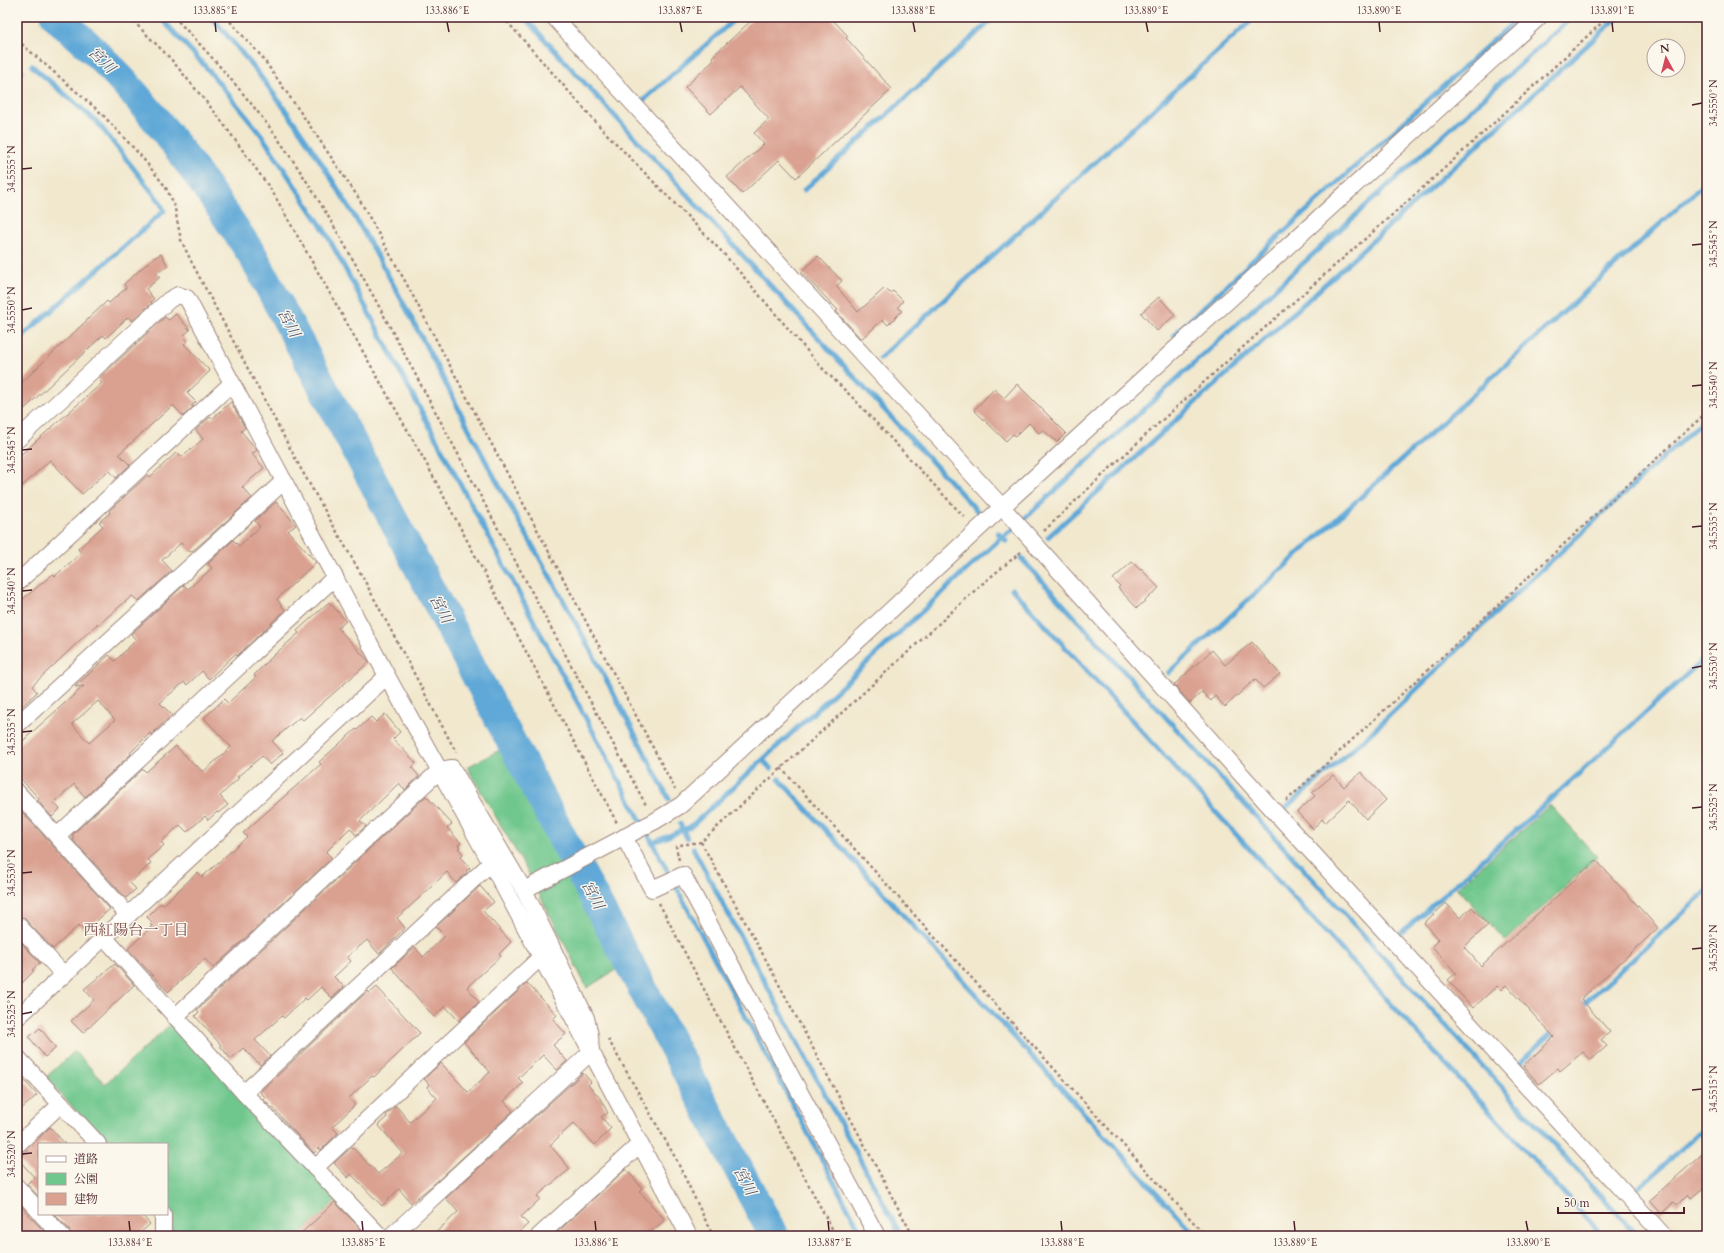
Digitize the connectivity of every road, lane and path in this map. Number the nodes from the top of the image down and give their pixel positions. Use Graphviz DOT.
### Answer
graph roads {
  1 [pos="129,17"];
  2 [pos="174,17"];
  3 [pos="226,17"];
  4 [pos="503,17"];
  5 [pos="554,17"];
  6 [pos="1539,17"];
  7 [pos="1608,17"];
  8 [pos="17,40"];
  9 [pos="232,383"];
  10 [pos="1707,412"];
  11 [pos="17,440"];
  12 [pos="284,481"];
  13 [pos="1002,507"];
  14 [pos="977,530"];
  15 [pos="1033,542"];
  16 [pos="335,577"];
  17 [pos="17,583"];
  18 [pos="388,676"];
  19 [pos="18,723"];
  20 [pos="458,755"];
  21 [pos="781,768"];
  22 [pos="440,770"];
  23 [pos="17,792"];
  24 [pos="680,805"];
  25 [pos="1274,811"];
  26 [pos="648,825"];
  27 [pos="57,836"];
  28 [pos="623,838"];
  29 [pos="701,842"];
  30 [pos="491,863"];
  31 [pos="676,878"];
  32 [pos="527,888"];
  33 [pos="652,889"];
  34 [pos="128,915"];
  35 [pos="17,924"];
  36 [pos="104,937"];
  37 [pos="541,957"];
  38 [pos="64,975"];
  39 [pos="176,1017"];
  40 [pos="17,1018"];
  41 [pos="606,1036"];
  42 [pos="591,1052"];
  43 [pos="17,1057"];
  44 [pos="244,1093"];
  45 [pos="61,1104"];
  46 [pos="97,1143"];
  47 [pos="640,1144"];
  48 [pos="17,1145"];
  49 [pos="315,1168"];
  50 [pos="17,1187"];
  51 [pos="38,1210"];
  52 [pos="43,1215"];
  53 [pos="163,1215"];
  54 [pos="62,1236"];
  55 [pos="163,1236"];
  56 [pos="380,1236"];
  57 [pos="391,1236"];
  58 [pos="539,1236"];
  59 [pos="689,1236"];
  60 [pos="712,1236"];
  61 [pos="836,1236"];
  62 [pos="877,1236"];
  63 [pos="913,1236"];
  64 [pos="1206,1236"];
  65 [pos="1664,1236"];
  1 -- 28 [label="path"];
  2 -- 26 [label="path"];
  3 -- 24 [label="path"];
  4 -- 14 [label="path"];
  5 -- 13 [label="street"];
  6 -- 13 [label="street"];
  7 -- 15 [label="path"];
  8 -- 20 [label="path"];
  9 -- 11 [label="street"];
  9 -- 12 [label="street"];
  9 -- 17 [label="street"];
  10 -- 25 [label="path"];
  12 -- 16 [label="street"];
  12 -- 19 [label="street"];
  13 -- 14 [label="street"];
  13 -- 15 [label="street"];
  14 -- 24 [label="street"];
  15 -- 21 [label="path"];
  15 -- 25 [label="street"];
  16 -- 18 [label="street"];
  16 -- 27 [label="street"];
  18 -- 22 [label="street"];
  18 -- 34 [label="street"];
  21 -- 29 [label="path"];
  21 -- 64 [label="path"];
  22 -- 30 [label="street"];
  22 -- 32 [label="street"];
  22 -- 39 [label="street"];
  23 -- 27 [label="street"];
  24 -- 26 [label="street"];
  25 -- 65 [label="street"];
  26 -- 28 [label="street"];
  27 -- 34 [label="street"];
  28 -- 32 [label="street"];
  28 -- 33 [label="street"];
  29 -- 31 [label="path"];
  29 -- 63 [label="path"];
  30 -- 37 [label="street"];
  30 -- 44 [label="street"];
  31 -- 33 [label="street"];
  31 -- 62 [label="street"];
  32 -- 42 [label="street"];
  33 -- 61 [label="path"];
  34 -- 36 [label="street"];
  35 -- 38 [label="street"];
  36 -- 38 [label="street"];
  36 -- 39 [label="street"];
  37 -- 42 [label="street"];
  37 -- 49 [label="street"];
  38 -- 40 [label="street"];
  39 -- 44 [label="street"];
  41 -- 60 [label="path"];
  42 -- 47 [label="street"];
  42 -- 57 [label="street"];
  43 -- 45 [label="street"];
  44 -- 49 [label="street"];
  45 -- 46 [label="street"];
  45 -- 48 [label="street"];
  47 -- 58 [label="street"];
  47 -- 59 [label="street"];
  49 -- 56 [label="street"];
  50 -- 51 [label="street"];
  52 -- 54 [label="street"];
  53 -- 55 [label="street"];
}
